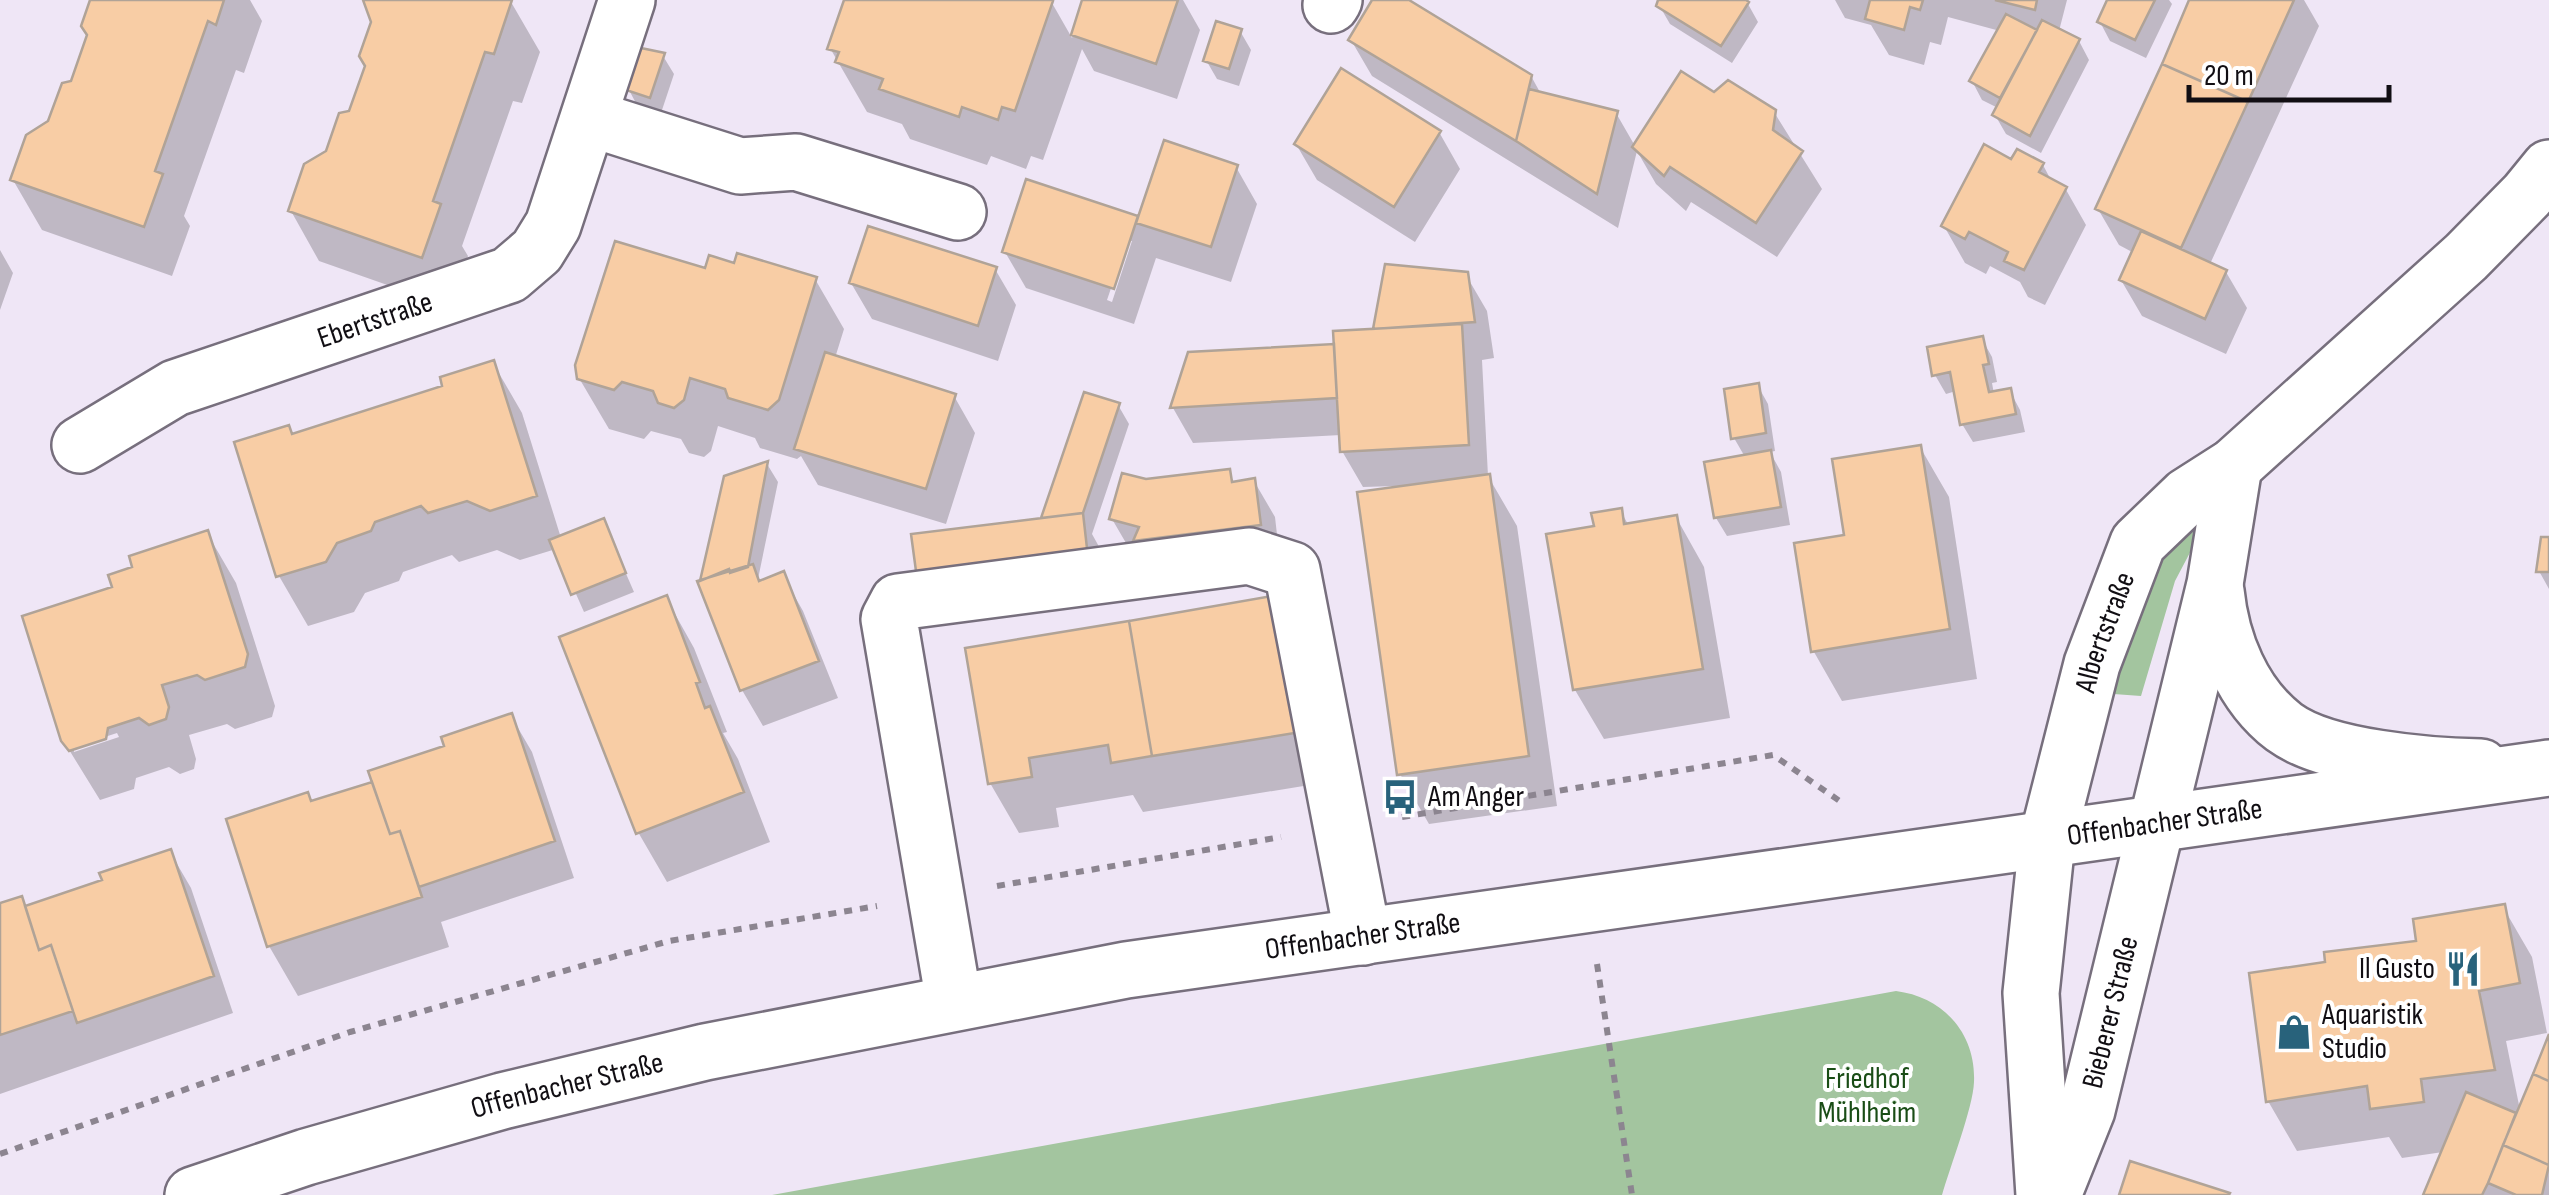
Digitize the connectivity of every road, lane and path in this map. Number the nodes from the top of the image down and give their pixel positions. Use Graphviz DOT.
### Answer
graph roads {
  1 [pos="627,0"];
  2 [pos="589,118"];
  3 [pos="2549,168"];
  4 [pos="958,212"];
  5 [pos="80,444"];
  6 [pos="2234,466"];
  7 [pos="2215,584"];
  8 [pos="2546,768"];
  9 [pos="2157,825"];
  10 [pos="2047,841"];
  11 [pos="1588,905"];
  12 [pos="1363,937"];
  13 [pos="954,1002"];
  14 [pos="193,1195"];
  15 [pos="1632,1195"];
  16 [pos="2044,1195"];
  17 [pos="2053,1195"];
  1 -- 2 [label="street, Ebertstraße"];
  2 -- 4 [label="street"];
  2 -- 5 [label="street, Ebertstraße"];
  3 -- 6 [label="street, Albertstraße"];
  6 -- 7 [label="street"];
  6 -- 10 [label="street, Albertstraße"];
  7 -- 8 [label="street"];
  7 -- 9 [label="street"];
  8 -- 9 [label="street, Offenbacher Straße"];
  9 -- 10 [label="street, Offenbacher Straße"];
  9 -- 17 [label="street, Bieberer Straße"];
  10 -- 11 [label="street, Offenbacher Straße"];
  10 -- 16 [label="street, Bieberer Straße"];
  11 -- 12 [label="street, Offenbacher Straße"];
  11 -- 15 [label="path"];
  12 -- 13 [label="street, Offenbacher Straße"];
  12 -- 13 [label="street"];
  13 -- 14 [label="street, Offenbacher Straße"];
}
